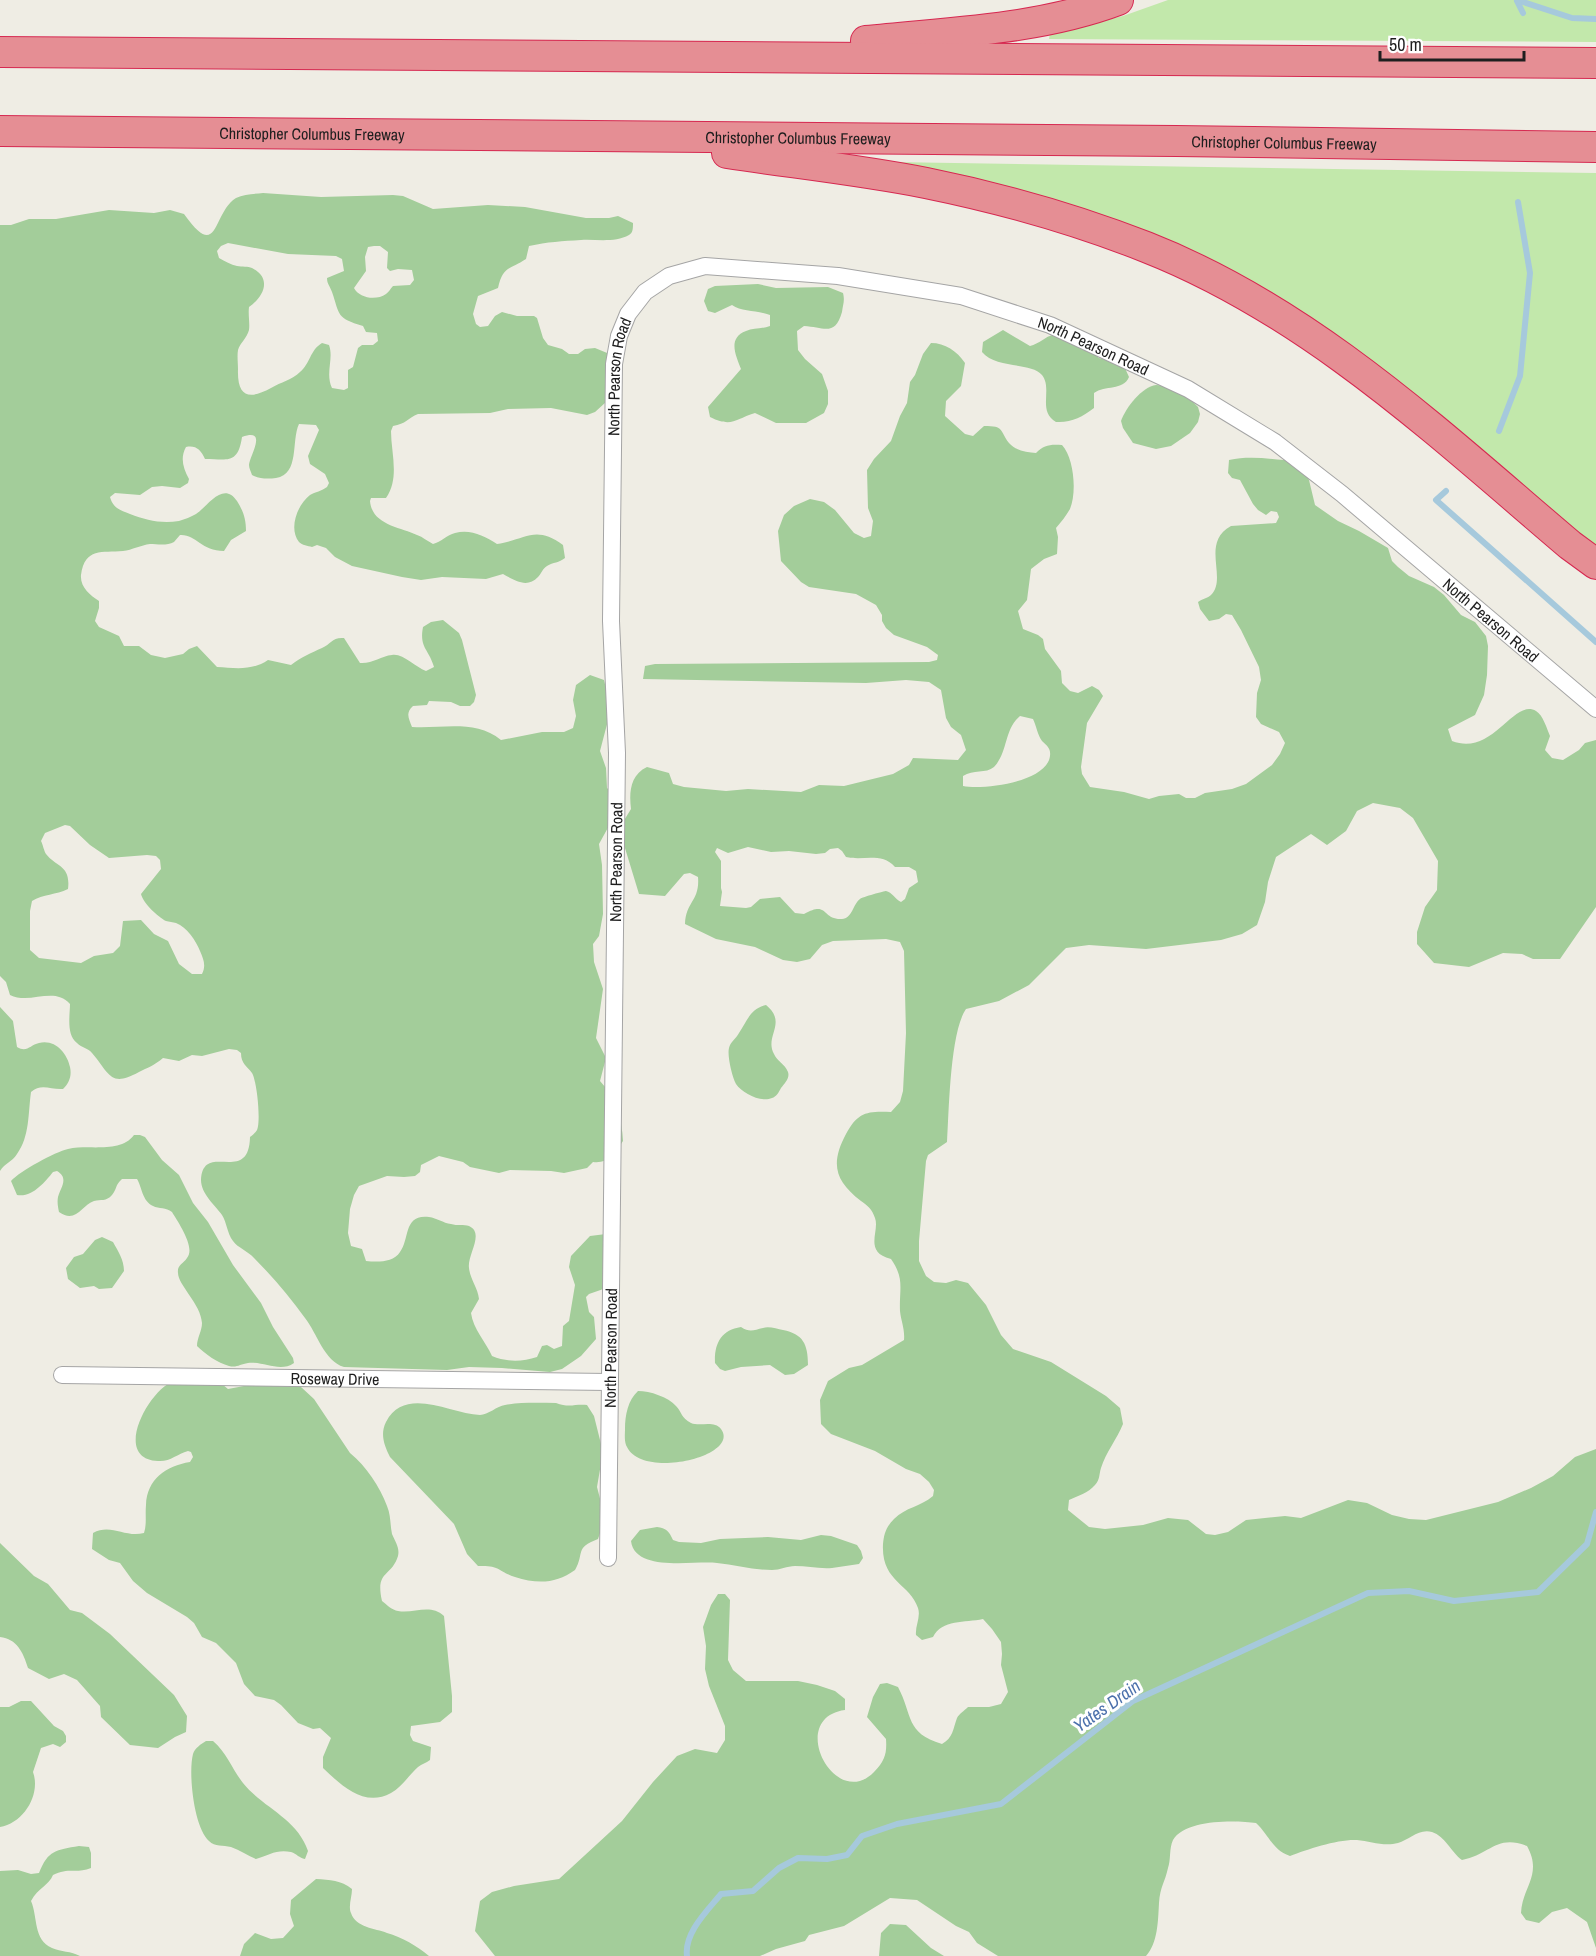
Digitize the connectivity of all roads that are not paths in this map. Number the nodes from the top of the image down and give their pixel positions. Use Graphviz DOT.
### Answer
graph roads {
  1 [pos="1118,0"];
  2 [pos="0,52"];
  3 [pos="717,57"];
  4 [pos="1596,63"];
  5 [pos="0,131"];
  6 [pos="620,137"];
  7 [pos="1596,147"];
  8 [pos="1596,564"];
  9 [pos="1596,709"];
  10 [pos="62,1375"];
  11 [pos="609,1382"];
  12 [pos="608,1558"];
  1 -- 3 [label="highway"];
  2 -- 3 [label="highway"];
  3 -- 4 [label="highway"];
  5 -- 6 [label="highway, Christopher Columbus Freeway"];
  6 -- 7 [label="highway, Christopher Columbus Freeway"];
  6 -- 8 [label="highway"];
  9 -- 11 [label="street, North Pearson Road"];
  10 -- 11 [label="street, Roseway Drive"];
  11 -- 12 [label="street, North Pearson Road"];
}
